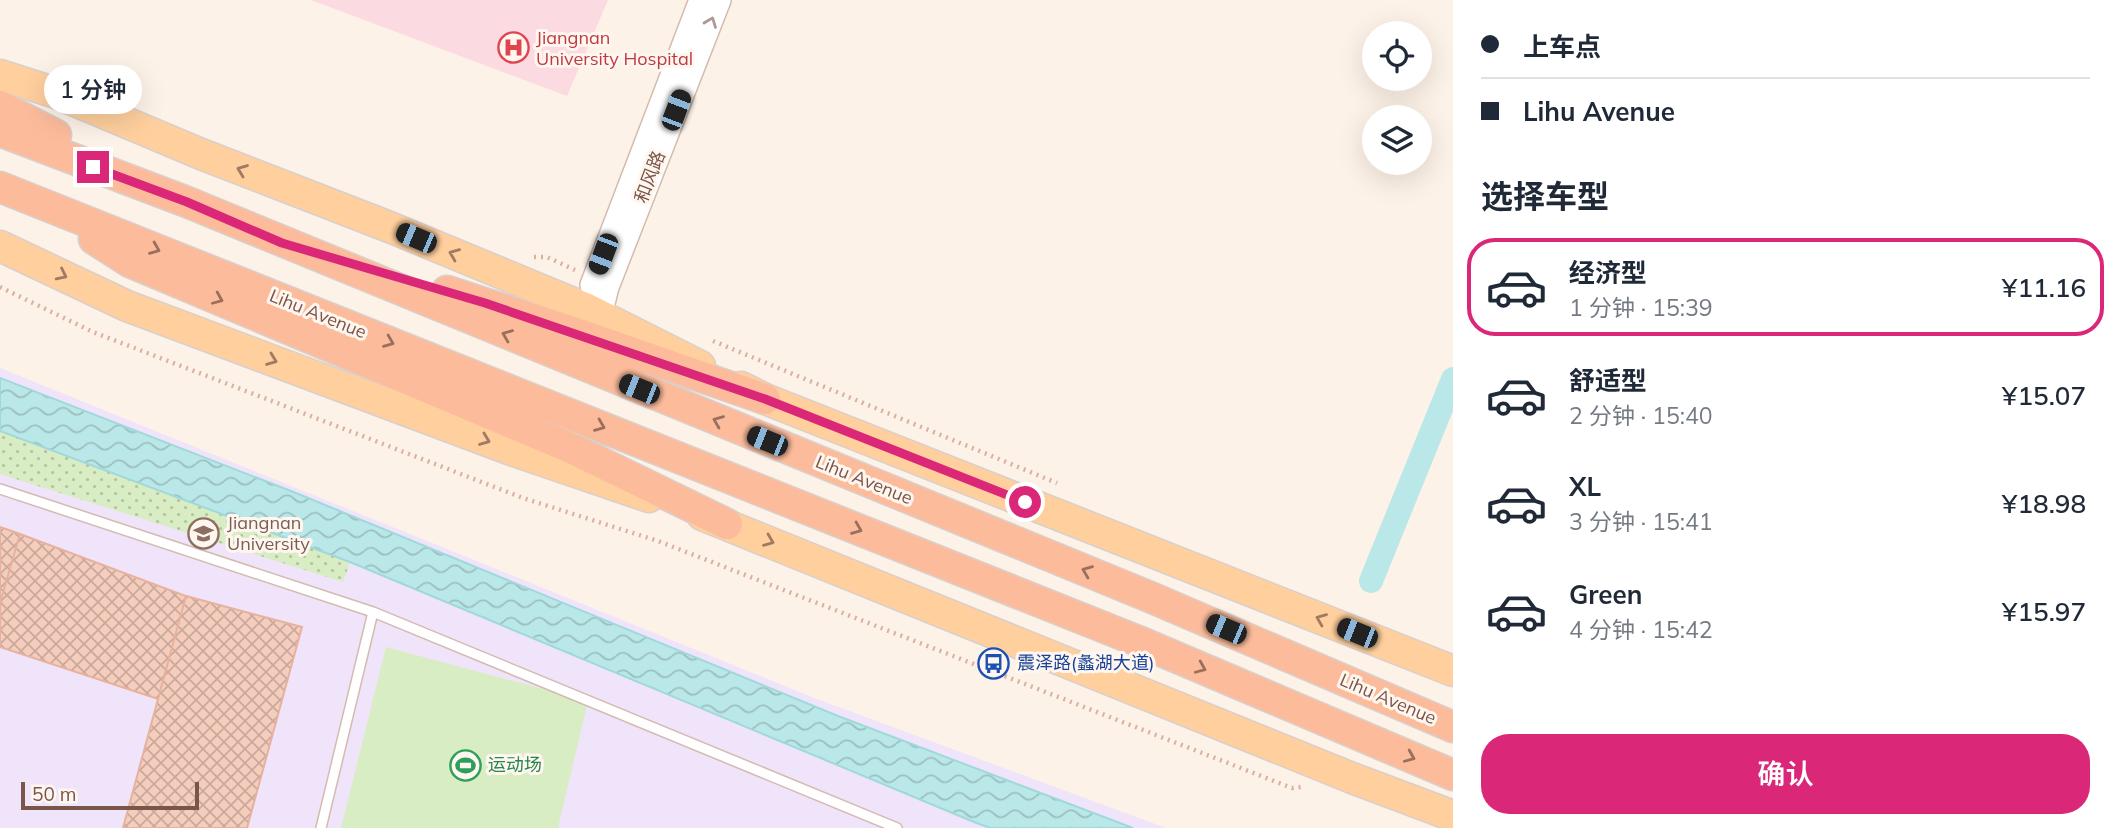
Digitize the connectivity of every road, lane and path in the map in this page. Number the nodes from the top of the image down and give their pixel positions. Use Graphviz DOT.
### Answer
graph roads {
  1 [pos="701,0"];
  2 [pos="719,0"];
  3 [pos="0,75"];
  4 [pos="0,106"];
  5 [pos="0,131"];
  6 [pos="0,187"];
  7 [pos="28,198"];
  8 [pos="187,202"];
  9 [pos="282,243"];
  10 [pos="0,246"];
  11 [pos="0,287"];
  12 [pos="593,312"];
  13 [pos="702,337"];
  14 [pos="765,399"];
  15 [pos="1059,484"];
  16 [pos="0,489"];
  17 [pos="727,524"];
  18 [pos="373,612"];
  19 [pos="1453,671"];
  20 [pos="1453,727"];
  21 [pos="1453,775"];
  22 [pos="1304,786"];
  23 [pos="1453,816"];
  24 [pos="321,828"];
  25 [pos="897,828"];
  1 -- 12 [label="street, 和风路"];
  12 -- 2 [label="street, 和风路, one-way"];
  12 -- 3 [label="main road, one-way"];
  4 -- 8 [label="highway"];
  5 -- 8 [label="highway, Lihu Avenue"];
  6 -- 7 [label="highway, Lihu Avenue"];
  7 -- 17 [label="highway, one-way"];
  7 -- 21 [label="highway, Lihu Avenue, one-way"];
  8 -- 9 [label="highway, Lihu Avenue"];
  9 -- 14 [label="highway"];
  20 -- 9 [label="highway, Lihu Avenue, one-way"];
  10 -- 17 [label="main road, one-way"];
  11 -- 22 [label="path"];
  12 -- 14 [label="main road"];
  13 -- 15 [label="path"];
  19 -- 14 [label="main road, one-way"];
  16 -- 18 [label="lane"];
  17 -- 23 [label="main road, one-way"];
  18 -- 24 [label="lane"];
  18 -- 25 [label="lane"];
}
